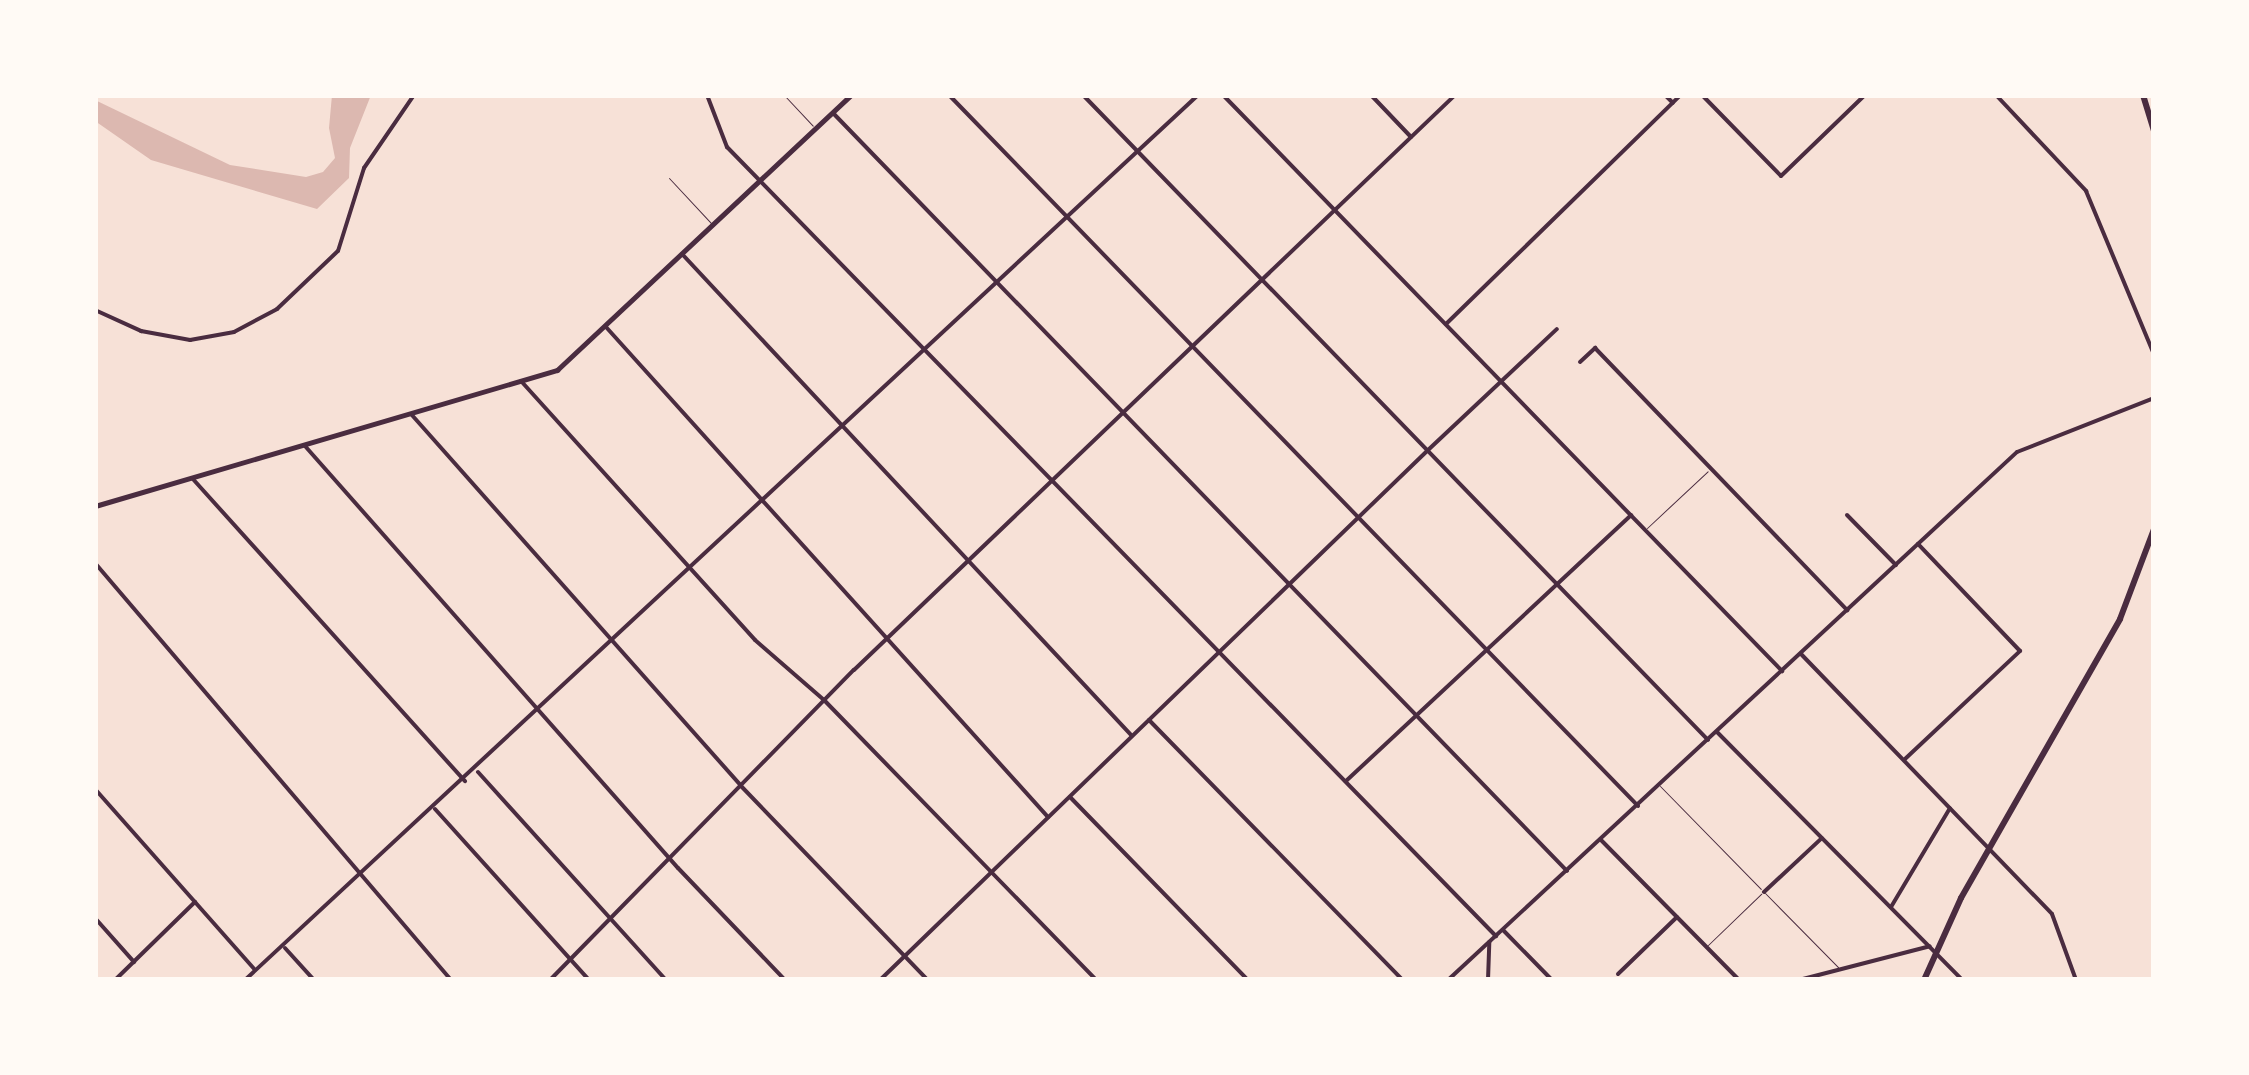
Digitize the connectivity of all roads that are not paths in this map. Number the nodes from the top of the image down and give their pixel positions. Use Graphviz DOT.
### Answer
graph roads {
  1 [pos="414,95"];
  2 [pos="707,95"];
  3 [pos="784,95"];
  4 [pos="851,95"];
  5 [pos="949,95"];
  6 [pos="1083,95"];
  7 [pos="1198,95"];
  8 [pos="1223,95"];
  9 [pos="1370,95"];
  10 [pos="1455,95"];
  11 [pos="1665,95"];
  12 [pos="1681,95"];
  13 [pos="1702,95"];
  14 [pos="1854,95"];
  15 [pos="1865,95"];
  16 [pos="1996,95"];
  17 [pos="2143,95"];
  18 [pos="1859,101"];
  19 [pos="1673,103"];
  20 [pos="832,112"];
  21 [pos="815,128"];
  22 [pos="2154,130"];
  23 [pos="1412,137"];
  24 [pos="1138,152"];
  25 [pos="669,178"];
  26 [pos="760,180"];
  27 [pos="1336,211"];
  28 [pos="1068,218"];
  29 [pos="713,226"];
  30 [pos="682,254"];
  31 [pos="1264,282"];
  32 [pos="998,284"];
  33 [pos="95,310"];
  34 [pos="1446,324"];
  35 [pos="606,326"];
  36 [pos="1557,330"];
  37 [pos="1194,348"];
  38 [pos="927,352"];
  39 [pos="2154,354"];
  40 [pos="1580,362"];
  41 [pos="520,381"];
  42 [pos="1501,381"];
  43 [pos="2154,398"];
  44 [pos="411,414"];
  45 [pos="1124,414"];
  46 [pos="844,429"];
  47 [pos="305,446"];
  48 [pos="1427,451"];
  49 [pos="1711,469"];
  50 [pos="192,478"];
  51 [pos="1053,481"];
  52 [pos="765,504"];
  53 [pos="95,506"];
  54 [pos="1631,515"];
  55 [pos="1847,515"];
  56 [pos="1358,518"];
  57 [pos="2154,529"];
  58 [pos="1645,530"];
  59 [pos="1918,544"];
  60 [pos="967,562"];
  61 [pos="95,563"];
  62 [pos="1896,565"];
  63 [pos="692,571"];
  64 [pos="1289,584"];
  65 [pos="1557,584"];
  66 [pos="1848,610"];
  67 [pos="887,638"];
  68 [pos="616,642"];
  69 [pos="1486,650"];
  70 [pos="1219,652"];
  71 [pos="1801,654"];
  72 [pos="1782,671"];
  73 [pos="824,700"];
  74 [pos="542,710"];
  75 [pos="1416,715"];
  76 [pos="1149,720"];
  77 [pos="1717,732"];
  78 [pos="1132,736"];
  79 [pos="1708,740"];
  80 [pos="1904,760"];
  81 [pos="477,770"];
  82 [pos="465,781"];
  83 [pos="1346,781"];
  84 [pos="742,786"];
  85 [pos="1659,786"];
  86 [pos="95,789"];
  87 [pos="1070,796"];
  88 [pos="1638,806"];
  89 [pos="1950,808"];
  90 [pos="435,809"];
  91 [pos="1048,818"];
  92 [pos="1822,838"];
  93 [pos="1601,840"];
  94 [pos="670,860"];
  95 [pos="1568,871"];
  96 [pos="991,872"];
  97 [pos="360,878"];
  98 [pos="1764,892"];
  99 [pos="195,902"];
  100 [pos="1892,907"];
  101 [pos="1677,917"];
  102 [pos="95,918"];
  103 [pos="612,920"];
  104 [pos="1502,930"];
  105 [pos="1496,936"];
  106 [pos="1489,942"];
  107 [pos="1706,946"];
  108 [pos="1930,946"];
  109 [pos="284,948"];
  110 [pos="905,956"];
  111 [pos="571,960"];
  112 [pos="134,962"];
  113 [pos="255,970"];
  114 [pos="1840,970"];
  115 [pos="1618,974"];
  116 [pos="1960,978"];
  117 [pos="115,980"];
  118 [pos="245,980"];
  119 [pos="314,980"];
  120 [pos="451,980"];
  121 [pos="550,980"];
  122 [pos="589,980"];
  123 [pos="666,980"];
  124 [pos="786,980"];
  125 [pos="880,980"];
  126 [pos="928,980"];
  127 [pos="1096,980"];
  128 [pos="1248,980"];
  129 [pos="1403,980"];
  130 [pos="1448,980"];
  131 [pos="1488,980"];
  132 [pos="1552,980"];
  133 [pos="1740,980"];
  134 [pos="1799,980"];
  135 [pos="1924,980"];
  136 [pos="2076,980"];
  1 -- 33 [label="street"];
  2 -- 26 [label="street"];
  3 -- 21 [label="lane"];
  4 -- 20 [label="main road"];
  5 -- 28 [label="street"];
  6 -- 24 [label="street"];
  7 -- 24 [label="street"];
  8 -- 27 [label="street"];
  9 -- 23 [label="street"];
  10 -- 23 [label="street"];
  11 -- 19 [label="street"];
  12 -- 19 [label="street"];
  13 -- 18 [label="street"];
  14 -- 18 [label="street"];
  15 -- 18 [label="street"];
  16 -- 39 [label="street"];
  17 -- 22 [label="highway"];
  19 -- 34 [label="street"];
  20 -- 21 [label="main road"];
  20 -- 32 [label="street"];
  21 -- 26 [label="main road"];
  23 -- 27 [label="street"];
  24 -- 28 [label="street"];
  24 -- 31 [label="street"];
  25 -- 29 [label="lane"];
  26 -- 29 [label="main road"];
  26 -- 38 [label="street"];
  27 -- 31 [label="street"];
  27 -- 34 [label="street"];
  28 -- 32 [label="street"];
  28 -- 37 [label="street"];
  29 -- 30 [label="main road"];
  30 -- 35 [label="main road"];
  30 -- 46 [label="street"];
  31 -- 37 [label="street"];
  31 -- 48 [label="street"];
  32 -- 38 [label="street"];
  32 -- 45 [label="street"];
  34 -- 42 [label="street"];
  35 -- 41 [label="main road"];
  35 -- 52 [label="street"];
  36 -- 42 [label="street"];
  37 -- 45 [label="street"];
  37 -- 56 [label="street"];
  38 -- 46 [label="street"];
  38 -- 51 [label="street"];
  40 -- 49 [label="street"];
  41 -- 44 [label="main road"];
  41 -- 63 [label="street"];
  42 -- 48 [label="street"];
  42 -- 54 [label="street"];
  43 -- 59 [label="street"];
  44 -- 47 [label="main road"];
  44 -- 68 [label="street"];
  45 -- 51 [label="street"];
  45 -- 64 [label="street"];
  46 -- 52 [label="street"];
  46 -- 60 [label="street"];
  47 -- 50 [label="main road"];
  47 -- 74 [label="street"];
  48 -- 56 [label="street"];
  48 -- 65 [label="street"];
  49 -- 58 [label="lane"];
  49 -- 66 [label="street"];
  50 -- 53 [label="main road"];
  50 -- 82 [label="street"];
  51 -- 60 [label="street"];
  51 -- 70 [label="street"];
  52 -- 63 [label="street"];
  52 -- 67 [label="street"];
  54 -- 58 [label="street"];
  54 -- 65 [label="street"];
  55 -- 62 [label="street"];
  56 -- 64 [label="street"];
  56 -- 69 [label="street"];
  57 -- 135 [label="highway"];
  58 -- 72 [label="street"];
  59 -- 62 [label="street"];
  59 -- 80 [label="street"];
  60 -- 67 [label="street"];
  60 -- 78 [label="street"];
  61 -- 97 [label="street"];
  62 -- 66 [label="street"];
  63 -- 68 [label="street"];
  63 -- 73 [label="street"];
  64 -- 70 [label="street"];
  64 -- 75 [label="street"];
  65 -- 69 [label="street"];
  65 -- 79 [label="street"];
  66 -- 71 [label="street"];
  67 -- 73 [label="street"];
  67 -- 91 [label="street"];
  68 -- 74 [label="street"];
  68 -- 84 [label="street"];
  69 -- 75 [label="street"];
  69 -- 88 [label="street"];
  70 -- 76 [label="street"];
  70 -- 83 [label="street"];
  71 -- 72 [label="street"];
  71 -- 80 [label="street"];
  72 -- 77 [label="street"];
  73 -- 84 [label="street"];
  73 -- 96 [label="street"];
  74 -- 81 [label="street"];
  74 -- 94 [label="street"];
  75 -- 83 [label="street"];
  75 -- 95 [label="street"];
  76 -- 78 [label="street"];
  76 -- 129 [label="street"];
  77 -- 79 [label="street"];
  77 -- 92 [label="street"];
  78 -- 87 [label="street"];
  79 -- 85 [label="street"];
  80 -- 89 [label="street"];
  81 -- 82 [label="street"];
  81 -- 103 [label="street"];
  82 -- 90 [label="street"];
  83 -- 105 [label="street"];
  84 -- 94 [label="street"];
  84 -- 110 [label="street"];
  85 -- 88 [label="street"];
  85 -- 98 [label="lane"];
  86 -- 99 [label="street"];
  87 -- 91 [label="street"];
  87 -- 128 [label="street"];
  88 -- 93 [label="street"];
  89 -- 100 [label="street"];
  89 -- 136 [label="street"];
  90 -- 97 [label="street"];
  90 -- 111 [label="street"];
  91 -- 96 [label="street"];
  92 -- 98 [label="street"];
  92 -- 100 [label="street"];
  93 -- 95 [label="street"];
  93 -- 101 [label="street"];
  94 -- 103 [label="street"];
  94 -- 124 [label="street"];
  95 -- 104 [label="street"];
  96 -- 110 [label="street"];
  96 -- 127 [label="street"];
  97 -- 109 [label="street"];
  97 -- 120 [label="street"];
  98 -- 107 [label="lane"];
  98 -- 114 [label="lane"];
  99 -- 112 [label="street"];
  99 -- 113 [label="street"];
  100 -- 108 [label="street"];
  101 -- 107 [label="street"];
  101 -- 115 [label="street"];
  102 -- 112 [label="street"];
  103 -- 111 [label="street"];
  103 -- 123 [label="street"];
  104 -- 105 [label="street"];
  104 -- 132 [label="street"];
  105 -- 106 [label="street"];
  106 -- 130 [label="street"];
  106 -- 131 [label="street"];
  107 -- 133 [label="street"];
  108 -- 114 [label="street"];
  108 -- 116 [label="street"];
  109 -- 113 [label="street"];
  109 -- 119 [label="street"];
  110 -- 125 [label="street"];
  110 -- 126 [label="street"];
  111 -- 121 [label="street"];
  111 -- 122 [label="street"];
  112 -- 117 [label="street"];
  113 -- 118 [label="street"];
  114 -- 134 [label="street"];
}
